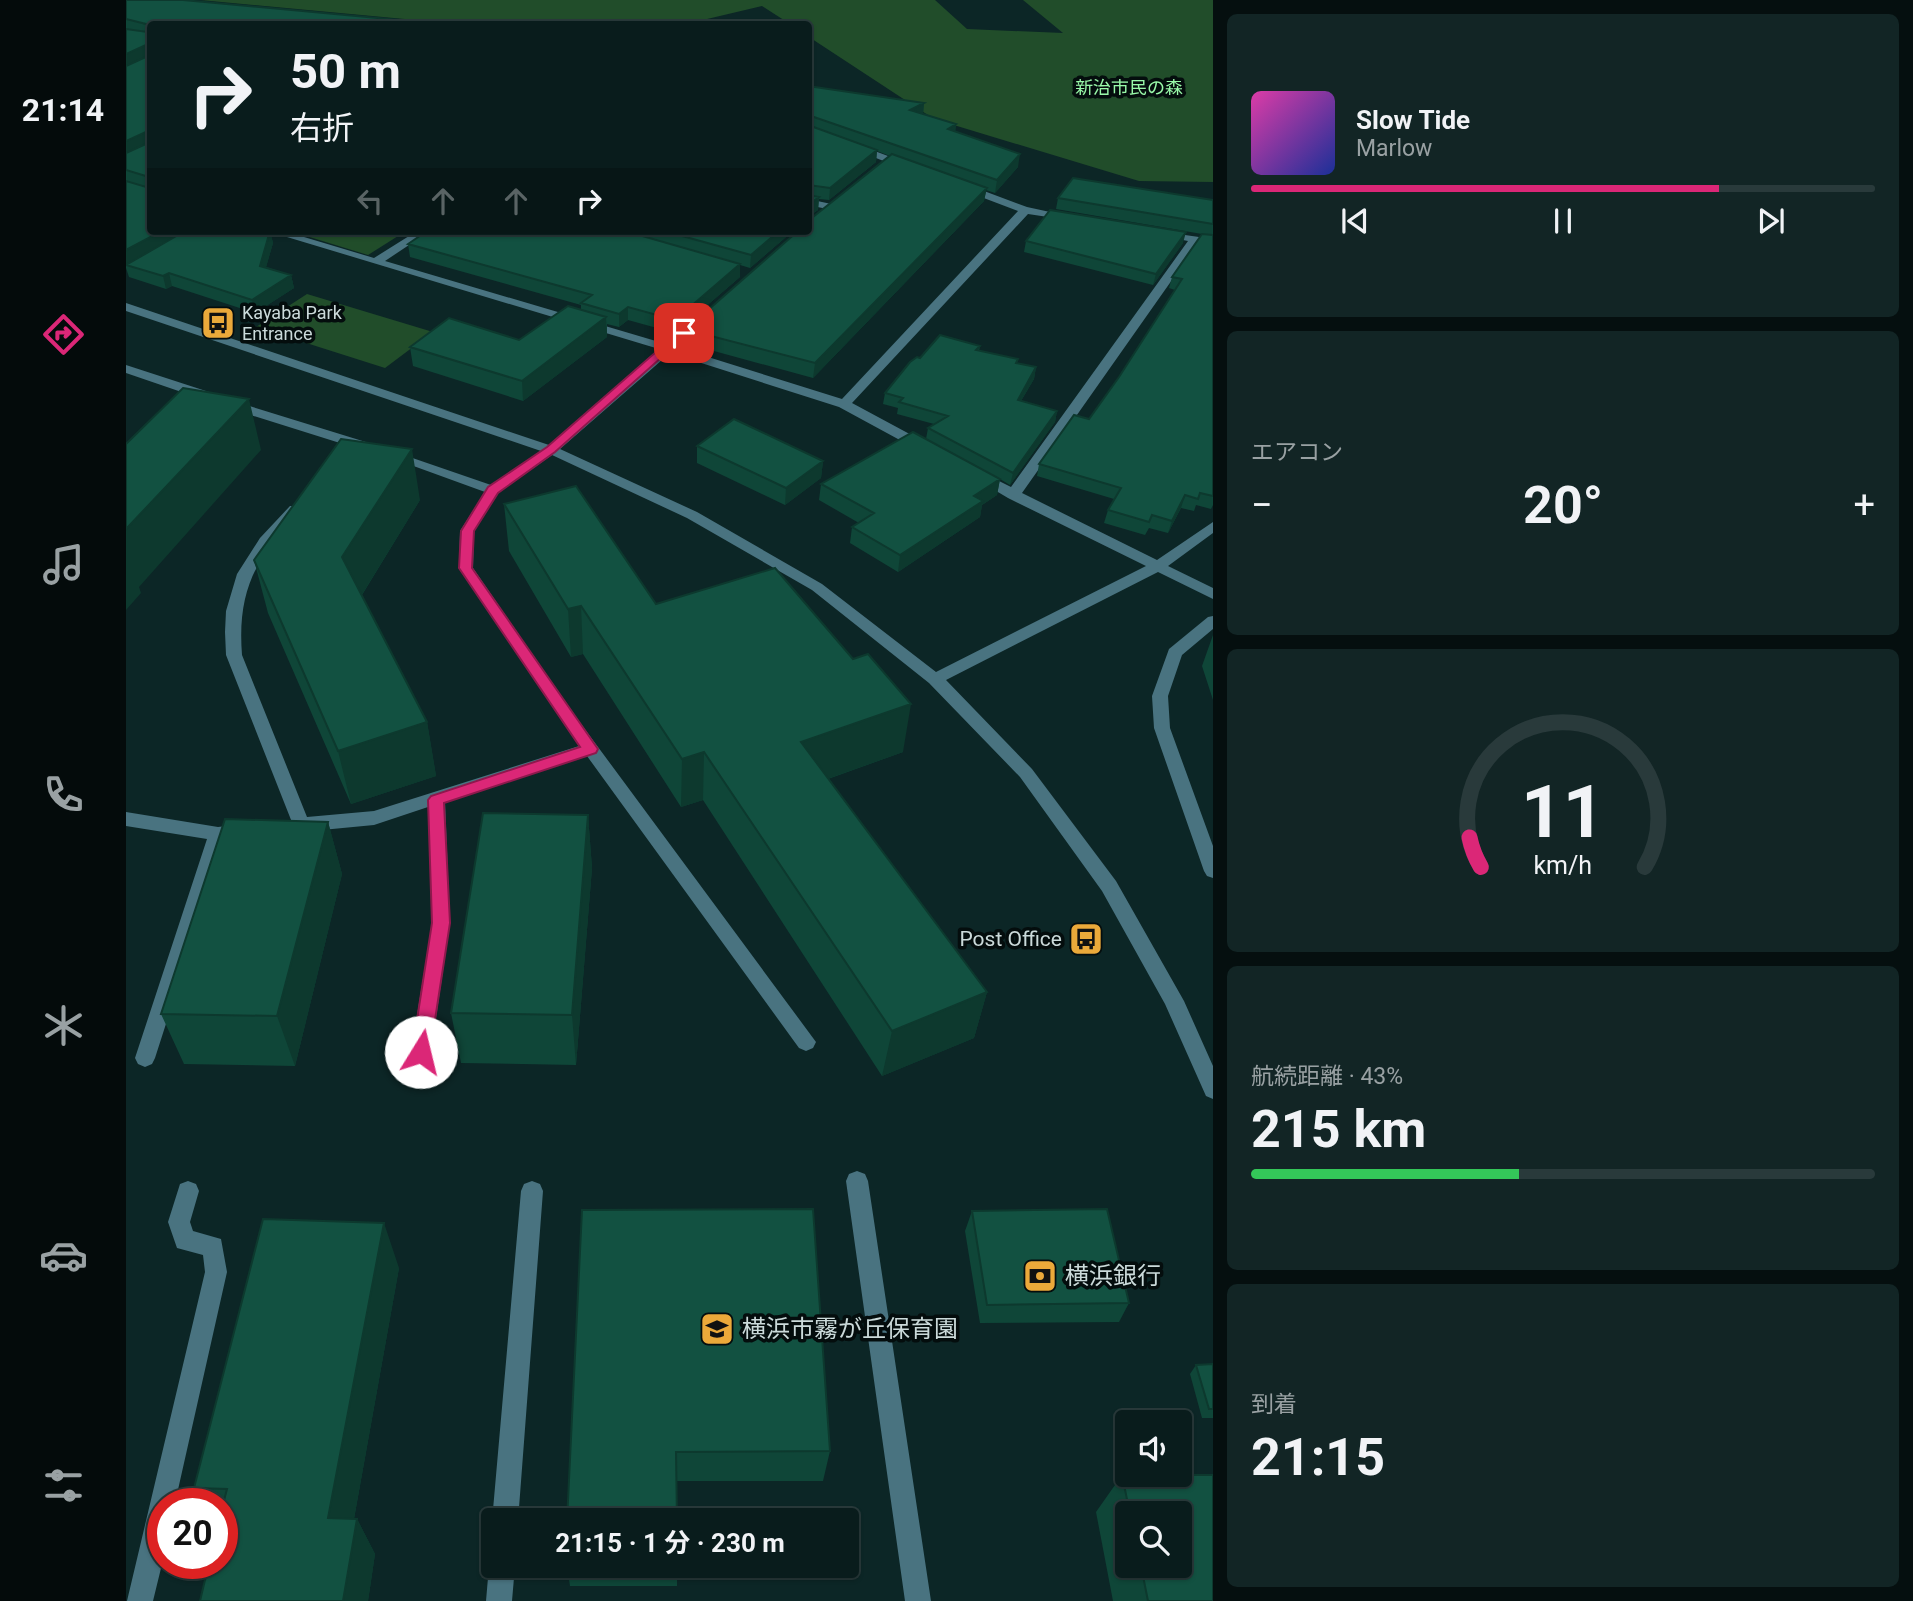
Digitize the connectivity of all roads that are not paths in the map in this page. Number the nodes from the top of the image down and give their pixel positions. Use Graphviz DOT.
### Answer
graph roads {
  1 [pos="850,145"];
  2 [pos="889,159"];
  3 [pos="880,167"];
  4 [pos="914,169"];
  5 [pos="951,183"];
  6 [pos="841,199"];
  7 [pos="812,204"];
  8 [pos="1026,210"];
  9 [pos="1078,219"];
  10 [pos="1153,232"];
  11 [pos="285,235"];
  12 [pos="419,235"];
  13 [pos="1195,239"];
  14 [pos="1213,242"];
  15 [pos="375,262"];
  16 [pos="126,307"];
  17 [pos="715,307"];
  18 [pos="667,348"];
  19 [pos="126,369"];
  20 [pos="844,404"];
  21 [pos="551,450"];
  22 [pos="941,456"];
  23 [pos="965,469"];
  24 [pos="493,490"];
  25 [pos="1013,495"];
  26 [pos="304,500"];
  27 [pos="1213,526"];
  28 [pos="1157,567"];
  29 [pos="1213,594"];
  30 [pos="1213,621"];
  31 [pos="935,679"];
  32 [pos="590,749"];
  33 [pos="436,800"];
  34 [pos="126,819"];
  35 [pos="260,829"];
  36 [pos="218,834"];
  37 [pos="1213,871"];
  38 [pos="806,1042"];
  39 [pos="421,1052"];
  40 [pos="145,1058"];
  41 [pos="1213,1090"];
  42 [pos="856,1181"];
  43 [pos="188,1191"];
  44 [pos="532,1191"];
  45 [pos="506,1508"];
  46 [pos="501,1578"];
  47 [pos="140,1601"];
  48 [pos="499,1601"];
  49 [pos="918,1601"];
  1 -- 2 [label="street"];
  2 -- 3 [label="street"];
  2 -- 4 [label="street"];
  5 -- 8 [label="street"];
  6 -- 7 [label="street"];
  8 -- 9 [label="street"];
  8 -- 20 [label="street"];
  10 -- 13 [label="street"];
  11 -- 15 [label="street"];
  12 -- 15 [label="street"];
  13 -- 14 [label="street"];
  13 -- 25 [label="street"];
  15 -- 18 [label="street"];
  16 -- 21 [label="street"];
  17 -- 18 [label="street"];
  18 -- 20 [label="street"];
  18 -- 21 [label="street"];
  19 -- 24 [label="street"];
  20 -- 22 [label="street"];
  21 -- 24 [label="street"];
  21 -- 31 [label="street"];
  23 -- 25 [label="street"];
  24 -- 32 [label="street"];
  25 -- 28 [label="street"];
  26 -- 33 [label="street"];
  27 -- 28 [label="street"];
  28 -- 29 [label="street"];
  28 -- 31 [label="street"];
  30 -- 37 [label="street"];
  31 -- 41 [label="street"];
  32 -- 33 [label="street"];
  32 -- 38 [label="street"];
  33 -- 39 [label="street"];
  34 -- 36 [label="street"];
  35 -- 36 [label="street"];
  36 -- 40 [label="street"];
  42 -- 49 [label="street"];
  43 -- 47 [label="street"];
  44 -- 45 [label="street"];
  46 -- 48 [label="street"];
}
